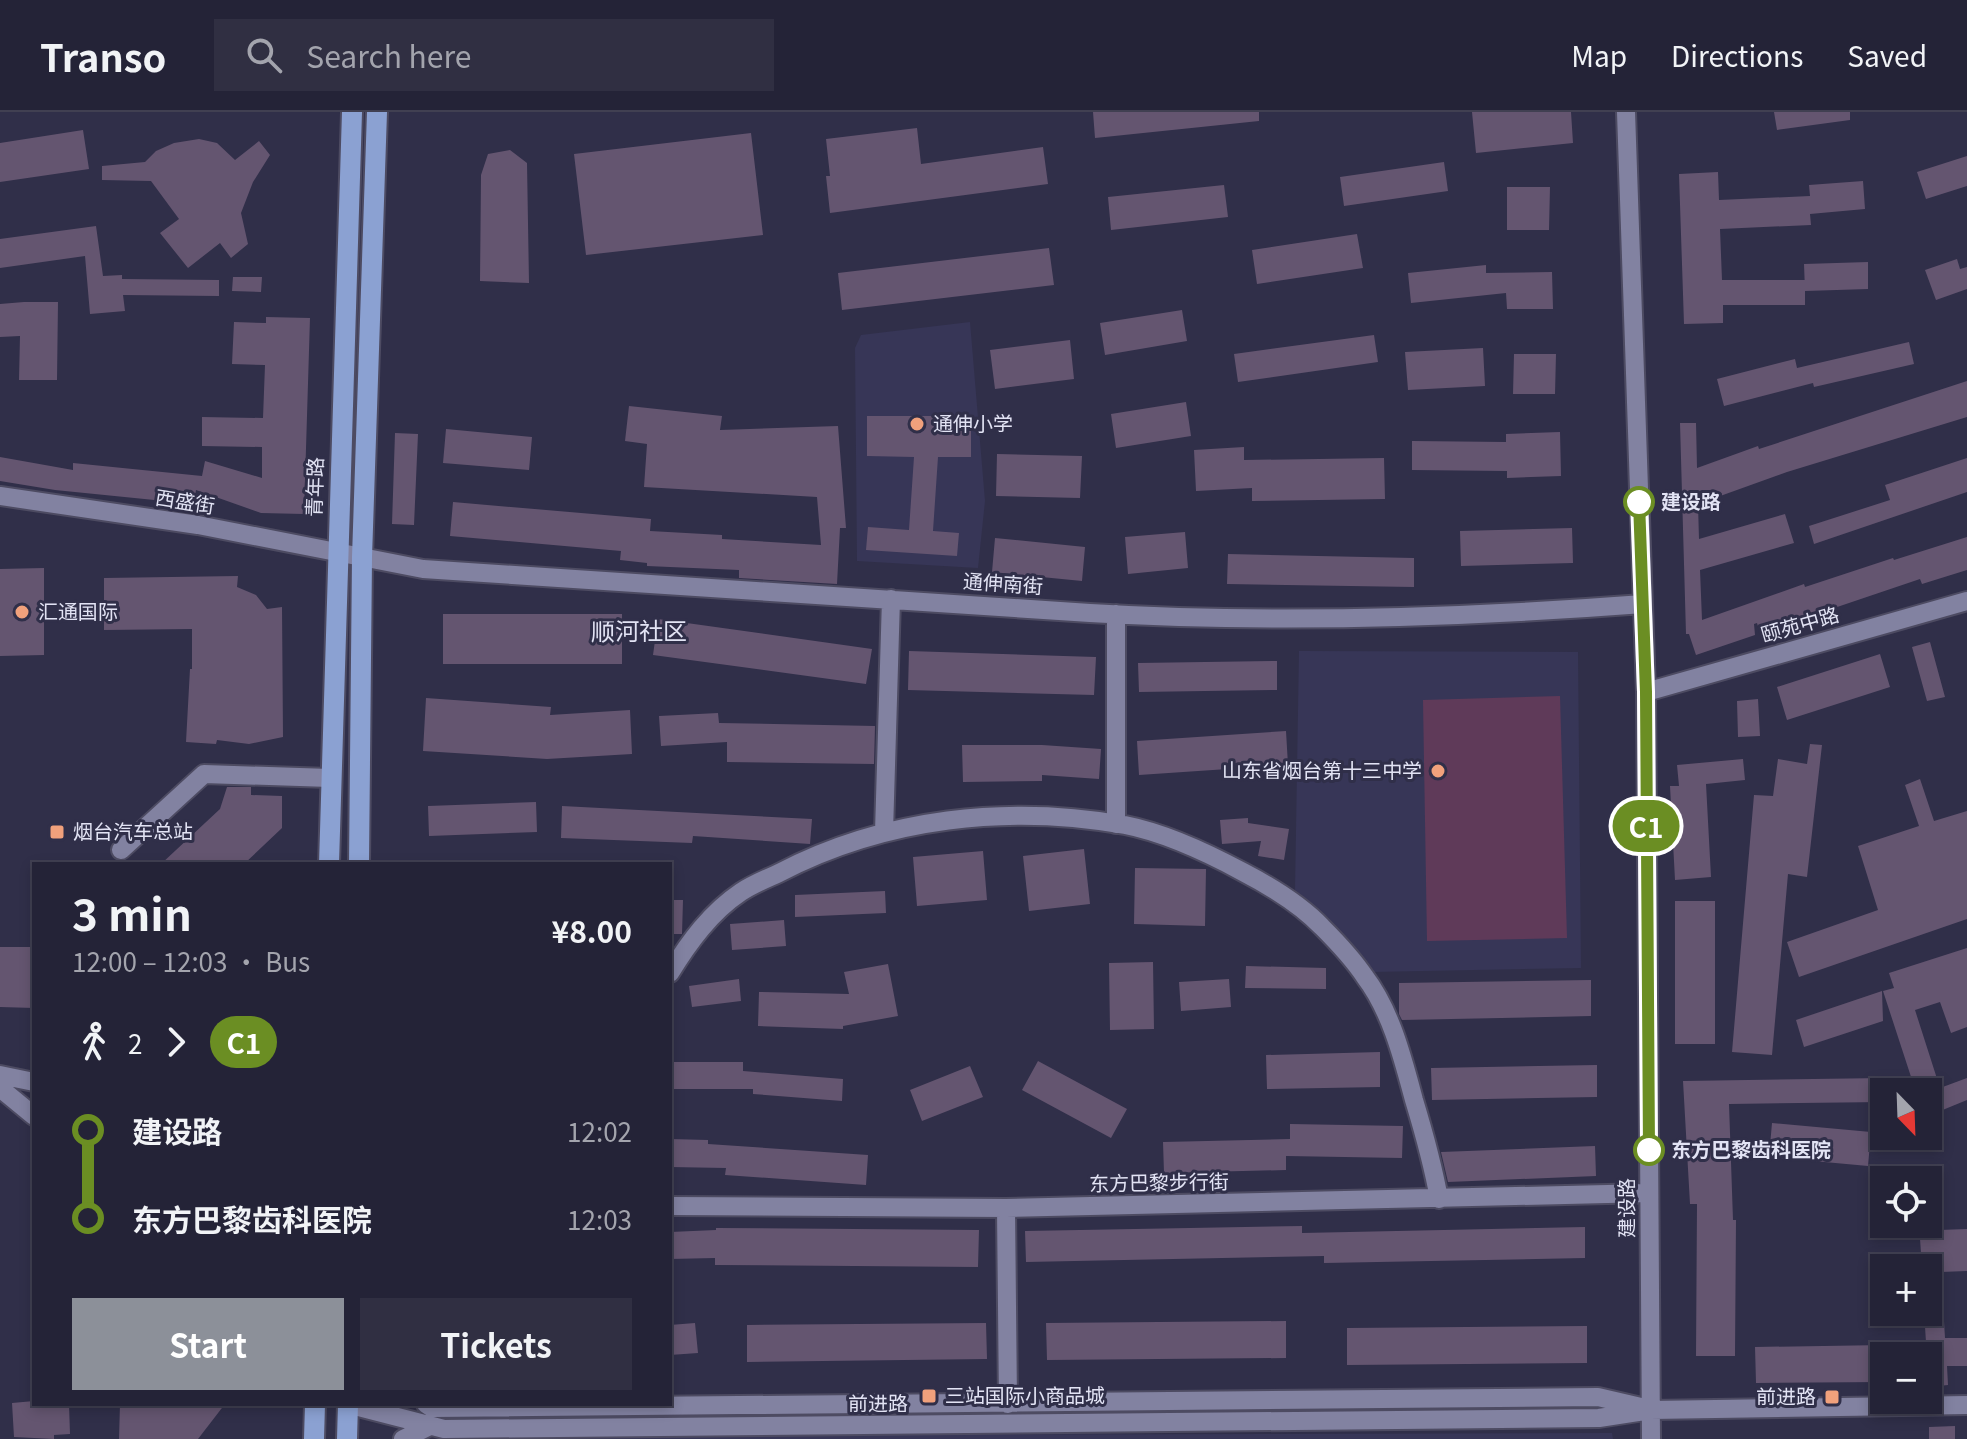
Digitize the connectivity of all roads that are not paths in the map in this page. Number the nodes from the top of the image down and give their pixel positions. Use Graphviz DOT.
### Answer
graph roads {
  1 [pos="352,112"];
  2 [pos="377,112"];
  3 [pos="1626,112"];
  4 [pos="0,496"];
  5 [pos="337,553"];
  6 [pos="362,557"];
  7 [pos="891,599"];
  8 [pos="1967,601"];
  9 [pos="1643,604"];
  10 [pos="1116,614"];
  11 [pos="1646,692"];
  12 [pos="330,778"];
  13 [pos="1116,824"];
  14 [pos="884,832"];
  15 [pos="121,850"];
  16 [pos="329,862"];
  17 [pos="359,862"];
  18 [pos="672,970"];
  19 [pos="0,1075"];
  20 [pos="32,1082"];
  21 [pos="0,1088"];
  22 [pos="32,1114"];
  23 [pos="1649,1193"];
  24 [pos="1439,1199"];
  25 [pos="672,1206"];
  26 [pos="1006,1208"];
  27 [pos="1008,1404"];
  28 [pos="672,1405"];
  29 [pos="1967,1405"];
  30 [pos="315,1406"];
  31 [pos="347,1406"];
  32 [pos="354,1406"];
  33 [pos="1651,1410"];
  34 [pos="443,1432"];
  35 [pos="314,1439"];
  36 [pos="347,1439"];
  37 [pos="403,1439"];
  38 [pos="1651,1439"];
  1 -- 5 [label="main road, 青年路"];
  2 -- 6 [label="main road"];
  3 -- 9 [label="street, 建设路"];
  4 -- 5 [label="street, 西盛街"];
  5 -- 6 [label="street, 西盛街"];
  5 -- 12 [label="main road, 青年路"];
  6 -- 7 [label="street, 通伸南街"];
  6 -- 17 [label="main road"];
  7 -- 10 [label="street, 通伸南街"];
  7 -- 14 [label="street"];
  8 -- 11 [label="street, 颐苑中路"];
  9 -- 10 [label="street, 通伸南街"];
  9 -- 11 [label="street, 建设路"];
  10 -- 13 [label="street"];
  11 -- 23 [label="street, 建设路"];
  12 -- 15 [label="street"];
  12 -- 16 [label="main road, 青年路"];
  13 -- 14 [label="street"];
  13 -- 24 [label="street"];
  14 -- 18 [label="street"];
  19 -- 20 [label="street"];
  21 -- 22 [label="street"];
  23 -- 24 [label="street, 东方巴黎步行街"];
  23 -- 33 [label="street, 建设路"];
  24 -- 26 [label="street, 东方巴黎步行街"];
  25 -- 26 [label="street, 东方巴黎步行街"];
  26 -- 27 [label="street"];
  27 -- 28 [label="street, 前进路"];
  27 -- 33 [label="street, 前进路"];
  29 -- 33 [label="street, 前进路"];
  30 -- 35 [label="main road"];
  31 -- 36 [label="main road"];
  32 -- 34 [label="street, 前进路"];
  33 -- 34 [label="street, 前进路"];
  33 -- 38 [label="street, 建设路"];
  34 -- 37 [label="street"];
}
